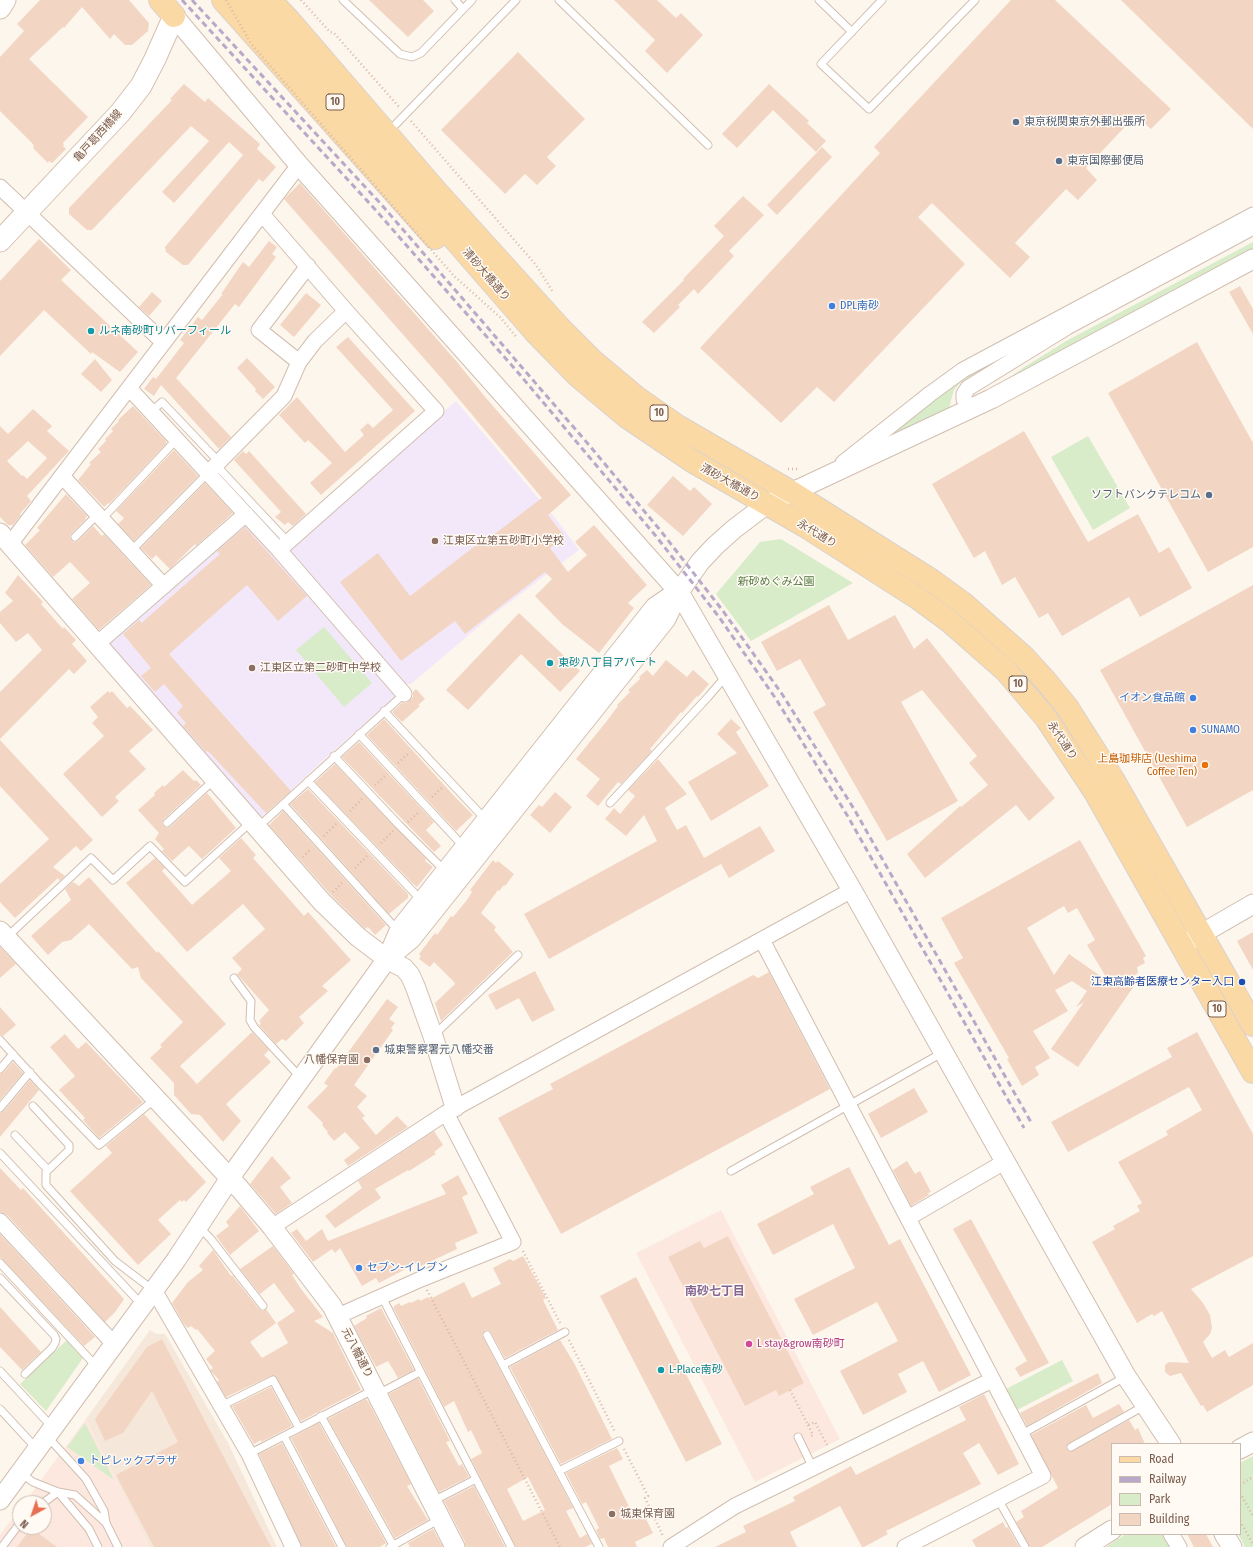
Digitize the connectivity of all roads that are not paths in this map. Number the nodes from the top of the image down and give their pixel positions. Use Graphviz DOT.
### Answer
graph roads {
  1 [pos="5,0"];
  2 [pos="223,0"];
  3 [pos="243,0"];
  4 [pos="270,0"];
  5 [pos="286,0"];
  6 [pos="343,0"];
  7 [pos="455,0"];
  8 [pos="472,0"];
  9 [pos="516,0"];
  10 [pos="559,0"];
  11 [pos="819,0"];
  12 [pos="882,0"];
  13 [pos="975,0"];
  14 [pos="171,5"];
  15 [pos="0,8"];
  16 [pos="464,9"];
  17 [pos="852,32"];
  18 [pos="400,119"];
  19 [pos="708,145"];
  20 [pos="299,165"];
  21 [pos="0,187"];
  22 [pos="431,198"];
  23 [pos="27,212"];
  24 [pos="262,214"];
  25 [pos="1253,215"];
  26 [pos="1253,227"];
  27 [pos="0,241"];
  28 [pos="1253,259"];
  29 [pos="308,266"];
  30 [pos="550,303"];
  31 [pos="346,311"];
  32 [pos="526,335"];
  33 [pos="163,342"];
  34 [pos="299,362"];
  35 [pos="129,388"];
  36 [pos="968,409"];
  37 [pos="152,411"];
  38 [pos="177,439"];
  39 [pos="214,467"];
  40 [pos="62,476"];
  41 [pos="827,476"];
  42 [pos="793,493"];
  43 [pos="767,504"];
  44 [pos="246,514"];
  45 [pos="100,517"];
  46 [pos="75,537"];
  47 [pos="5,539"];
  48 [pos="283,546"];
  49 [pos="131,551"];
  50 [pos="164,586"];
  51 [pos="679,592"];
  52 [pos="97,644"];
  53 [pos="727,674"];
  54 [pos="404,694"];
  55 [pos="384,711"];
  56 [pos="358,734"];
  57 [pos="334,756"];
  58 [pos="214,780"];
  59 [pos="308,781"];
  60 [pos="610,803"];
  61 [pos="283,804"];
  62 [pos="486,820"];
  63 [pos="167,823"];
  64 [pos="254,825"];
  65 [pos="464,847"];
  66 [pos="446,871"];
  67 [pos="852,890"];
  68 [pos="422,901"];
  69 [pos="1253,904"];
  70 [pos="400,929"];
  71 [pos="1202,933"];
  72 [pos="2,937"];
  73 [pos="762,940"];
  74 [pos="1182,945"];
  75 [pos="518,956"];
  76 [pos="388,959"];
  77 [pos="234,978"];
  78 [pos="1253,1025"];
  79 [pos="433,1036"];
  80 [pos="0,1040"];
  81 [pos="944,1052"];
  82 [pos="13,1054"];
  83 [pos="0,1069"];
  84 [pos="30,1072"];
  85 [pos="1253,1072"];
  86 [pos="301,1079"];
  87 [pos="155,1099"];
  88 [pos="849,1105"];
  89 [pos="33,1106"];
  90 [pos="0,1108"];
  91 [pos="450,1110"];
  92 [pos="15,1135"];
  93 [pos="0,1153"];
  94 [pos="1006,1161"];
  95 [pos="48,1170"];
  96 [pos="731,1171"];
  97 [pos="230,1178"];
  98 [pos="908,1218"];
  99 [pos="0,1221"];
  100 [pos="198,1226"];
  101 [pos="272,1227"];
  102 [pos="0,1263"];
  103 [pos="0,1278"];
  104 [pos="154,1290"];
  105 [pos="382,1297"];
  106 [pos="143,1305"];
  107 [pos="263,1306"];
  108 [pos="338,1316"];
  109 [pos="565,1332"];
  110 [pos="487,1335"];
  111 [pos="114,1344"];
  112 [pos="503,1365"];
  113 [pos="98,1367"];
  114 [pos="0,1371"];
  115 [pos="420,1372"];
  116 [pos="25,1374"];
  117 [pos="1126,1376"];
  118 [pos="992,1380"];
  119 [pos="377,1391"];
  120 [pos="1144,1405"];
  121 [pos="221,1406"];
  122 [pos="0,1409"];
  123 [pos="321,1416"];
  124 [pos="300,1428"];
  125 [pos="1022,1434"];
  126 [pos="284,1436"];
  127 [pos="798,1437"];
  128 [pos="46,1438"];
  129 [pos="619,1440"];
  130 [pos="1253,1442"];
  131 [pos="1170,1443"];
  132 [pos="1071,1447"];
  133 [pos="1241,1448"];
  134 [pos="249,1454"];
  135 [pos="813,1468"];
  136 [pos="559,1471"];
  137 [pos="20,1472"];
  138 [pos="476,1479"];
  139 [pos="58,1492"];
  140 [pos="52,1496"];
  141 [pos="998,1499"];
  142 [pos="0,1500"];
  143 [pos="436,1510"];
  144 [pos="106,1523"];
  145 [pos="1111,1531"];
  146 [pos="12,1534"];
  147 [pos="1172,1535"];
  148 [pos="1225,1535"];
  149 [pos="668,1544"];
  150 [pos="392,1546"];
  151 [pos="2,1547"];
  152 [pos="98,1547"];
  153 [pos="118,1547"];
  154 [pos="293,1547"];
  155 [pos="342,1547"];
  156 [pos="455,1547"];
  157 [pos="511,1547"];
  158 [pos="599,1547"];
  159 [pos="905,1547"];
  160 [pos="1025,1547"];
  161 [pos="1084,1547"];
  162 [pos="1179,1547"];
  163 [pos="1232,1547"];
  1 -- 15 [label="main road"];
  2 -- 32 [label="main road"];
  3 -- 22 [label="main road, 清砂大橋通り / 10"];
  4 -- 22 [label="main road, 清砂大橋通り / 10"];
  5 -- 18 [label="main road"];
  6 -- 16 [label="lane"];
  7 -- 16 [label="lane"];
  8 -- 16 [label="lane"];
  9 -- 18 [label="lane"];
  10 -- 19 [label="lane"];
  11 -- 17 [label="lane"];
  12 -- 17 [label="lane"];
  13 -- 17 [label="lane"];
  14 -- 20 [label="street"];
  14 -- 23 [label="main road, 亀戸葛西橋線"];
  18 -- 30 [label="main road"];
  20 -- 24 [label="street"];
  20 -- 51 [label="street"];
  21 -- 23 [label="street"];
  22 -- 30 [label="main road, 清砂大橋通り / 10"];
  22 -- 32 [label="main road, 清砂大橋通り / 10"];
  23 -- 27 [label="main road, 亀戸葛西橋線"];
  23 -- 33 [label="street"];
  24 -- 29 [label="street"];
  24 -- 33 [label="street"];
  25 -- 41 [label="street"];
  26 -- 36 [label="street"];
  28 -- 36 [label="street"];
  29 -- 31 [label="street"];
  29 -- 34 [label="street"];
  30 -- 42 [label="main road, 清砂大橋通り / 10"];
  31 -- 34 [label="street"];
  31 -- 48 [label="street"];
  32 -- 43 [label="main road, 清砂大橋通り / 10"];
  33 -- 35 [label="street"];
  34 -- 39 [label="street"];
  35 -- 37 [label="street"];
  35 -- 40 [label="street"];
  36 -- 41 [label="street"];
  37 -- 38 [label="street"];
  37 -- 39 [label="lane"];
  38 -- 39 [label="street"];
  38 -- 45 [label="lane"];
  39 -- 44 [label="street"];
  39 -- 48 [label="lane"];
  39 -- 49 [label="lane"];
  40 -- 45 [label="street"];
  40 -- 47 [label="street"];
  41 -- 42 [label="street"];
  42 -- 43 [label="street"];
  42 -- 71 [label="main road, 永代通り / 10"];
  43 -- 51 [label="street"];
  43 -- 74 [label="main road, 永代通り / 10"];
  44 -- 48 [label="street"];
  44 -- 50 [label="street"];
  45 -- 46 [label="lane"];
  45 -- 49 [label="street"];
  47 -- 52 [label="street"];
  48 -- 54 [label="street"];
  49 -- 50 [label="street"];
  50 -- 52 [label="street"];
  51 -- 53 [label="street"];
  51 -- 62 [label="street"];
  51 -- 76 [label="street"];
  52 -- 58 [label="street"];
  53 -- 60 [label="lane"];
  53 -- 67 [label="street"];
  54 -- 55 [label="lane"];
  55 -- 56 [label="lane"];
  55 -- 62 [label="lane"];
  56 -- 57 [label="lane"];
  56 -- 65 [label="lane"];
  57 -- 59 [label="lane"];
  57 -- 66 [label="lane"];
  58 -- 63 [label="lane"];
  58 -- 64 [label="street"];
  59 -- 61 [label="lane"];
  59 -- 68 [label="lane"];
  61 -- 64 [label="lane"];
  61 -- 70 [label="lane"];
  62 -- 65 [label="street"];
  64 -- 72 [label="lane"];
  64 -- 76 [label="street"];
  65 -- 66 [label="street"];
  66 -- 68 [label="street"];
  67 -- 73 [label="street"];
  67 -- 81 [label="street"];
  68 -- 70 [label="street"];
  69 -- 71 [label="street"];
  70 -- 76 [label="street"];
  71 -- 74 [label="street"];
  71 -- 78 [label="main road, 永代通り / 10"];
  72 -- 87 [label="street, 元八幡通り"];
  73 -- 88 [label="street"];
  73 -- 91 [label="street"];
  74 -- 85 [label="main road, 永代通り / 10"];
  75 -- 79 [label="lane"];
  76 -- 79 [label="street"];
  76 -- 86 [label="street"];
  77 -- 86 [label="lane"];
  79 -- 91 [label="street"];
  80 -- 82 [label="lane"];
  81 -- 88 [label="lane"];
  81 -- 94 [label="street"];
  82 -- 83 [label="lane"];
  82 -- 84 [label="lane"];
  84 -- 87 [label="lane"];
  84 -- 90 [label="lane"];
  86 -- 97 [label="street"];
  87 -- 97 [label="street, 元八幡通り"];
  88 -- 96 [label="lane"];
  88 -- 98 [label="street"];
  89 -- 95 [label="lane"];
  91 -- 101 [label="street"];
  91 -- 105 [label="street"];
  92 -- 95 [label="lane"];
  93 -- 106 [label="lane"];
  94 -- 98 [label="street"];
  94 -- 117 [label="street"];
  95 -- 104 [label="lane"];
  97 -- 100 [label="street"];
  97 -- 101 [label="street, 元八幡通り"];
  98 -- 118 [label="street"];
  99 -- 111 [label="street"];
  100 -- 104 [label="street"];
  100 -- 107 [label="lane"];
  101 -- 108 [label="street, 元八幡通り"];
  102 -- 113 [label="lane"];
  103 -- 116 [label="lane"];
  104 -- 106 [label="street"];
  104 -- 121 [label="street"];
  105 -- 108 [label="street"];
  105 -- 115 [label="lane"];
  106 -- 111 [label="street"];
  108 -- 119 [label="street, 元八幡通り"];
  109 -- 112 [label="lane"];
  110 -- 112 [label="lane"];
  111 -- 113 [label="street"];
  112 -- 136 [label="lane"];
  113 -- 128 [label="street"];
  114 -- 128 [label="lane"];
  115 -- 119 [label="lane"];
  115 -- 138 [label="lane"];
  117 -- 120 [label="street"];
  117 -- 125 [label="lane"];
  118 -- 125 [label="street"];
  118 -- 135 [label="street"];
  119 -- 123 [label="lane"];
  119 -- 143 [label="street, 元八幡通り"];
  120 -- 131 [label="street"];
  120 -- 132 [label="lane"];
  121 -- 124 [label="lane"];
  121 -- 134 [label="street"];
  122 -- 128 [label="lane"];
  123 -- 124 [label="lane"];
  123 -- 150 [label="lane"];
  124 -- 126 [label="lane"];
  125 -- 141 [label="street"];
  126 -- 134 [label="lane"];
  126 -- 155 [label="lane"];
  127 -- 135 [label="lane"];
  128 -- 137 [label="street"];
  128 -- 144 [label="lane"];
  129 -- 136 [label="lane"];
  130 -- 133 [label="street"];
  134 -- 154 [label="street"];
  135 -- 149 [label="street"];
  136 -- 158 [label="lane"];
  137 -- 139 [label="lane"];
  137 -- 142 [label="street"];
  138 -- 143 [label="lane"];
  138 -- 157 [label="lane"];
  139 -- 140 [label="lane"];
  139 -- 144 [label="lane"];
  139 -- 152 [label="lane"];
  141 -- 159 [label="street"];
  141 -- 160 [label="lane"];
  143 -- 150 [label="lane"];
  143 -- 156 [label="street, 元八幡通り"];
  144 -- 153 [label="lane"];
  145 -- 161 [label="street"];
  146 -- 151 [label="lane"];
  147 -- 162 [label="street"];
  148 -- 163 [label="street"];
}
